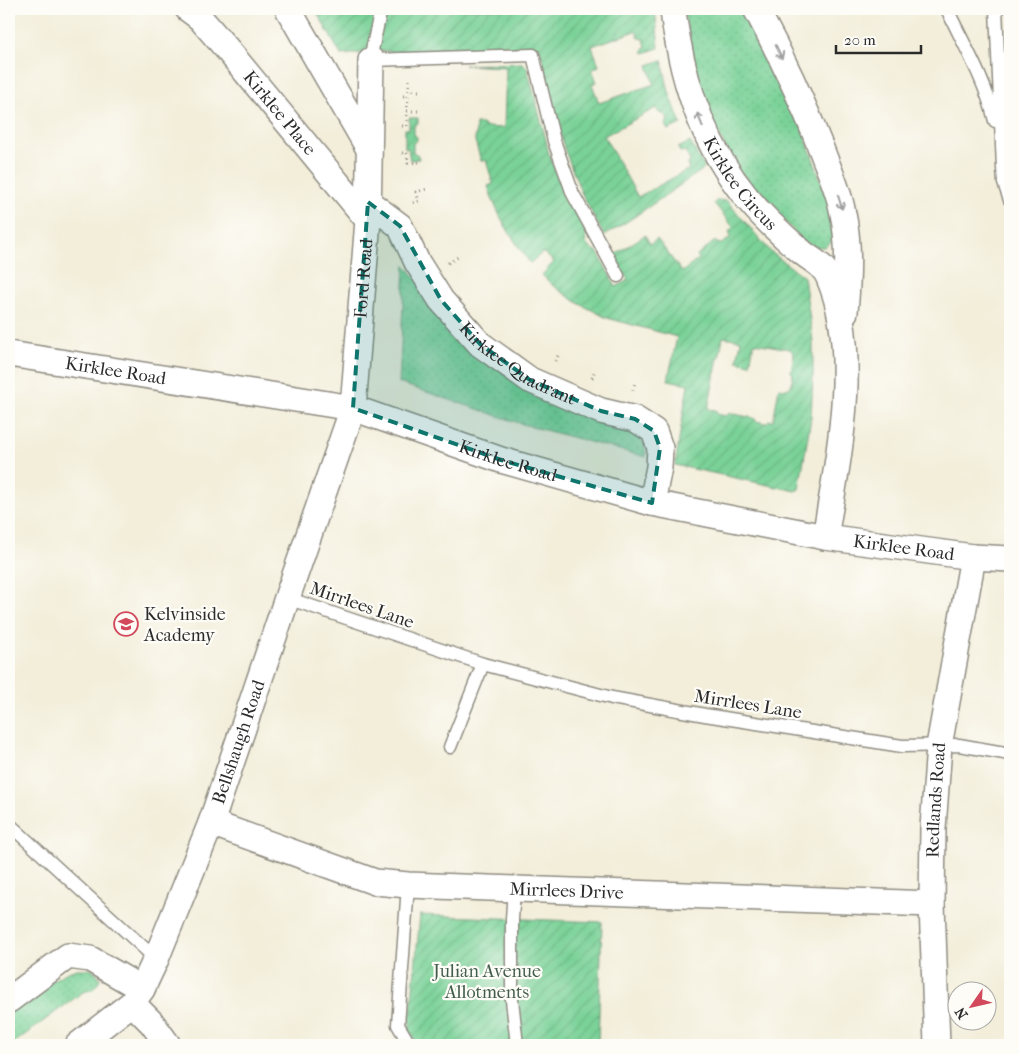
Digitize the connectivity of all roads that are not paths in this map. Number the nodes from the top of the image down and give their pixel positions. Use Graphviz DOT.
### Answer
graph roads {
  1 [pos="188,9"];
  2 [pos="288,9"];
  3 [pos="381,9"];
  4 [pos="673,9"];
  5 [pos="756,9"];
  6 [pos="947,9"];
  7 [pos="996,9"];
  8 [pos="371,60"];
  9 [pos="369,149"];
  10 [pos="1002,151"];
  11 [pos="1010,200"];
  12 [pos="368,211"];
  13 [pos="618,276"];
  14 [pos="843,335"];
  15 [pos="9,354"];
  16 [pos="353,408"];
  17 [pos="652,503"];
  18 [pos="825,536"];
  19 [pos="973,557"];
  20 [pos="1010,559"];
  21 [pos="287,598"];
  22 [pos="483,664"];
  23 [pos="938,746"];
  24 [pos="450,747"];
  25 [pos="1010,754"];
  26 [pos="211,823"];
  27 [pos="9,824"];
  28 [pos="408,885"];
  29 [pos="514,889"];
  30 [pos="932,904"];
  31 [pos="156,959"];
  32 [pos="137,996"];
  33 [pos="9,1000"];
  34 [pos="78,1045"];
  35 [pos="168,1045"];
  36 [pos="410,1045"];
  37 [pos="517,1045"];
  38 [pos="937,1045"];
  1 -- 12 [label="street, Kirklee Place"];
  2 -- 9 [label="street"];
  3 -- 8 [label="lane"];
  14 -- 4 [label="street, Kirklee Circus, one-way"];
  5 -- 14 [label="street, Kirklee Circus, one-way"];
  6 -- 10 [label="lane"];
  7 -- 10 [label="lane"];
  8 -- 9 [label="street, Ford Road"];
  8 -- 13 [label="lane"];
  9 -- 12 [label="street, Ford Road"];
  10 -- 11 [label="lane"];
  12 -- 16 [label="street, Ford Road"];
  12 -- 17 [label="street, Kirklee Quadrant"];
  14 -- 18 [label="street, Kirklee Circus"];
  15 -- 16 [label="street, Kirklee Road"];
  16 -- 17 [label="street, Kirklee Road"];
  16 -- 21 [label="street, Bellshaugh Road"];
  17 -- 18 [label="street, Kirklee Road"];
  18 -- 19 [label="street, Kirklee Road"];
  19 -- 20 [label="street, Kirklee Road"];
  19 -- 23 [label="street, Redlands Road"];
  21 -- 22 [label="lane, Mirrlees Lane"];
  21 -- 26 [label="street, Bellshaugh Road"];
  22 -- 23 [label="lane, Mirrlees Lane"];
  22 -- 24 [label="lane"];
  23 -- 25 [label="lane, Mirrlees Lane"];
  23 -- 30 [label="street, Redlands Road"];
  26 -- 28 [label="street, Mirrlees Drive"];
  26 -- 31 [label="street, Bellshaugh Road"];
  27 -- 31 [label="lane"];
  28 -- 29 [label="street, Mirrlees Drive"];
  28 -- 36 [label="lane"];
  29 -- 30 [label="street, Mirrlees Drive"];
  29 -- 37 [label="lane"];
  30 -- 38 [label="street, Redlands Road"];
  31 -- 32 [label="street, Bellshaugh Road"];
  32 -- 33 [label="street"];
  32 -- 34 [label="street, Bellshaugh Road"];
  32 -- 35 [label="street"];
}
